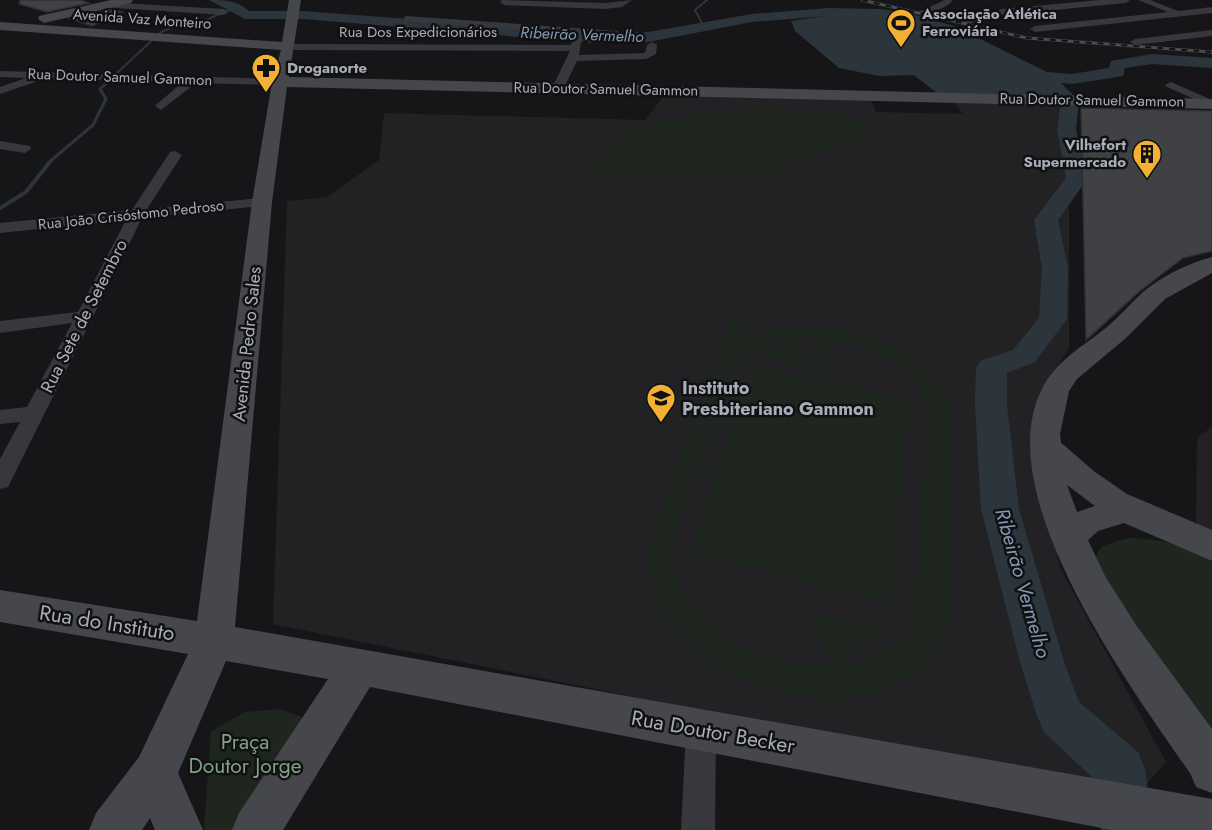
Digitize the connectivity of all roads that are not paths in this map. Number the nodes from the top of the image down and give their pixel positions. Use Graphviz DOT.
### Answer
graph roads {
  1 [pos="127,0"];
  2 [pos="628,0"];
  3 [pos="949,0"];
  4 [pos="1019,0"];
  5 [pos="1085,0"];
  6 [pos="1126,0"];
  7 [pos="1142,0"];
  8 [pos="504,2"];
  9 [pos="1095,3"];
  10 [pos="104,5"];
  11 [pos="596,6"];
  12 [pos="1042,8"];
  13 [pos="293,10"];
  14 [pos="1212,10"];
  15 [pos="224,12"];
  16 [pos="922,12"];
  17 [pos="1183,14"];
  18 [pos="1202,20"];
  19 [pos="965,22"];
  20 [pos="1085,23"];
  21 [pos="3,27"];
  22 [pos="1035,29"];
  23 [pos="1105,31"];
  24 [pos="1212,33"];
  25 [pos="617,34"];
  26 [pos="579,35"];
  27 [pos="1164,39"];
  28 [pos="1212,40"];
  29 [pos="1135,42"];
  30 [pos="652,45"];
  31 [pos="288,47"];
  32 [pos="398,47"];
  33 [pos="0,74"];
  34 [pos="46,74"];
  35 [pos="194,79"];
  36 [pos="280,82"];
  37 [pos="1171,85"];
  38 [pos="558,88"];
  39 [pos="0,91"];
  40 [pos="1212,104"];
  41 [pos="161,106"];
  42 [pos="0,145"];
  43 [pos="25,149"];
  44 [pos="176,155"];
  45 [pos="262,202"];
  46 [pos="136,215"];
  47 [pos="0,228"];
  48 [pos="1212,264"];
  49 [pos="86,316"];
  50 [pos="0,327"];
  51 [pos="35,413"];
  52 [pos="0,417"];
  53 [pos="1045,445"];
  54 [pos="0,481"];
  55 [pos="1126,509"];
  56 [pos="1068,537"];
  57 [pos="1210,543"];
  58 [pos="0,606"];
  59 [pos="214,641"];
  60 [pos="359,668"];
  61 [pos="701,730"];
  62 [pos="1211,766"];
  63 [pos="155,772"];
  64 [pos="1212,823"];
  65 [pos="113,830"];
  66 [pos="179,830"];
  67 [pos="256,830"];
  68 [pos="698,830"];
  1 -- 10 [label="main road"];
  2 -- 11 [label="street"];
  3 -- 16 [label="street"];
  4 -- 12 [label="street"];
  5 -- 9 [label="street"];
  6 -- 9 [label="street"];
  7 -- 17 [label="street"];
  8 -- 11 [label="street"];
  9 -- 12 [label="street"];
  10 -- 15 [label="street"];
  10 -- 21 [label="main road"];
  11 -- 26 [label="street"];
  12 -- 19 [label="street"];
  12 -- 20 [label="street"];
  13 -- 31 [label="main road, Avenida Pedro Sales"];
  14 -- 17 [label="street"];
  17 -- 18 [label="street"];
  17 -- 20 [label="street"];
  20 -- 22 [label="street"];
  20 -- 23 [label="street"];
  21 -- 31 [label="main road, Avenida Vaz Monteiro"];
  24 -- 27 [label="street"];
  25 -- 26 [label="street"];
  26 -- 30 [label="street"];
  26 -- 32 [label="street, Rua Dos Expedicionários"];
  26 -- 32 [label="street"];
  26 -- 38 [label="street"];
  27 -- 28 [label="street"];
  27 -- 29 [label="street"];
  31 -- 32 [label="street, Rua Dos Expedicionários"];
  31 -- 36 [label="main road, Avenida Pedro Sales"];
  33 -- 34 [label="street, Rua Doutor Samuel Gammon"];
  34 -- 35 [label="street, Rua Doutor Samuel Gammon"];
  34 -- 39 [label="street"];
  35 -- 36 [label="street, Rua Doutor Samuel Gammon"];
  35 -- 41 [label="street"];
  36 -- 38 [label="main road, Rua Doutor Samuel Gammon"];
  36 -- 45 [label="main road, Avenida Pedro Sales"];
  37 -- 40 [label="street"];
  38 -- 40 [label="main road, Rua Doutor Samuel Gammon"];
  42 -- 43 [label="street"];
  44 -- 46 [label="street, Rua Sete de Setembro"];
  45 -- 46 [label="street, Rua João Crisóstomo Pedroso"];
  45 -- 59 [label="main road, Avenida Pedro Sales"];
  46 -- 47 [label="street, Rua João Crisóstomo Pedroso"];
  46 -- 49 [label="street, Rua Sete de Setembro"];
  48 -- 53 [label="main road"];
  49 -- 50 [label="street"];
  49 -- 51 [label="street, Rua Sete de Setembro"];
  51 -- 52 [label="street"];
  51 -- 54 [label="street, Rua Sete de Setembro"];
  53 -- 55 [label="main road"];
  53 -- 56 [label="main road"];
  55 -- 56 [label="main road"];
  55 -- 57 [label="main road"];
  56 -- 62 [label="main road"];
  58 -- 59 [label="main road, Rua do Instituto"];
  59 -- 60 [label="main road, Rua Doutor Becker"];
  59 -- 63 [label="main road, Avenida Pedro Sales"];
  60 -- 61 [label="main road, Rua Doutor Becker"];
  60 -- 67 [label="main road"];
  61 -- 64 [label="main road, Rua Doutor Becker"];
  61 -- 68 [label="street"];
  63 -- 65 [label="main road, Avenida Pedro Sales"];
  63 -- 66 [label="main road"];
}
